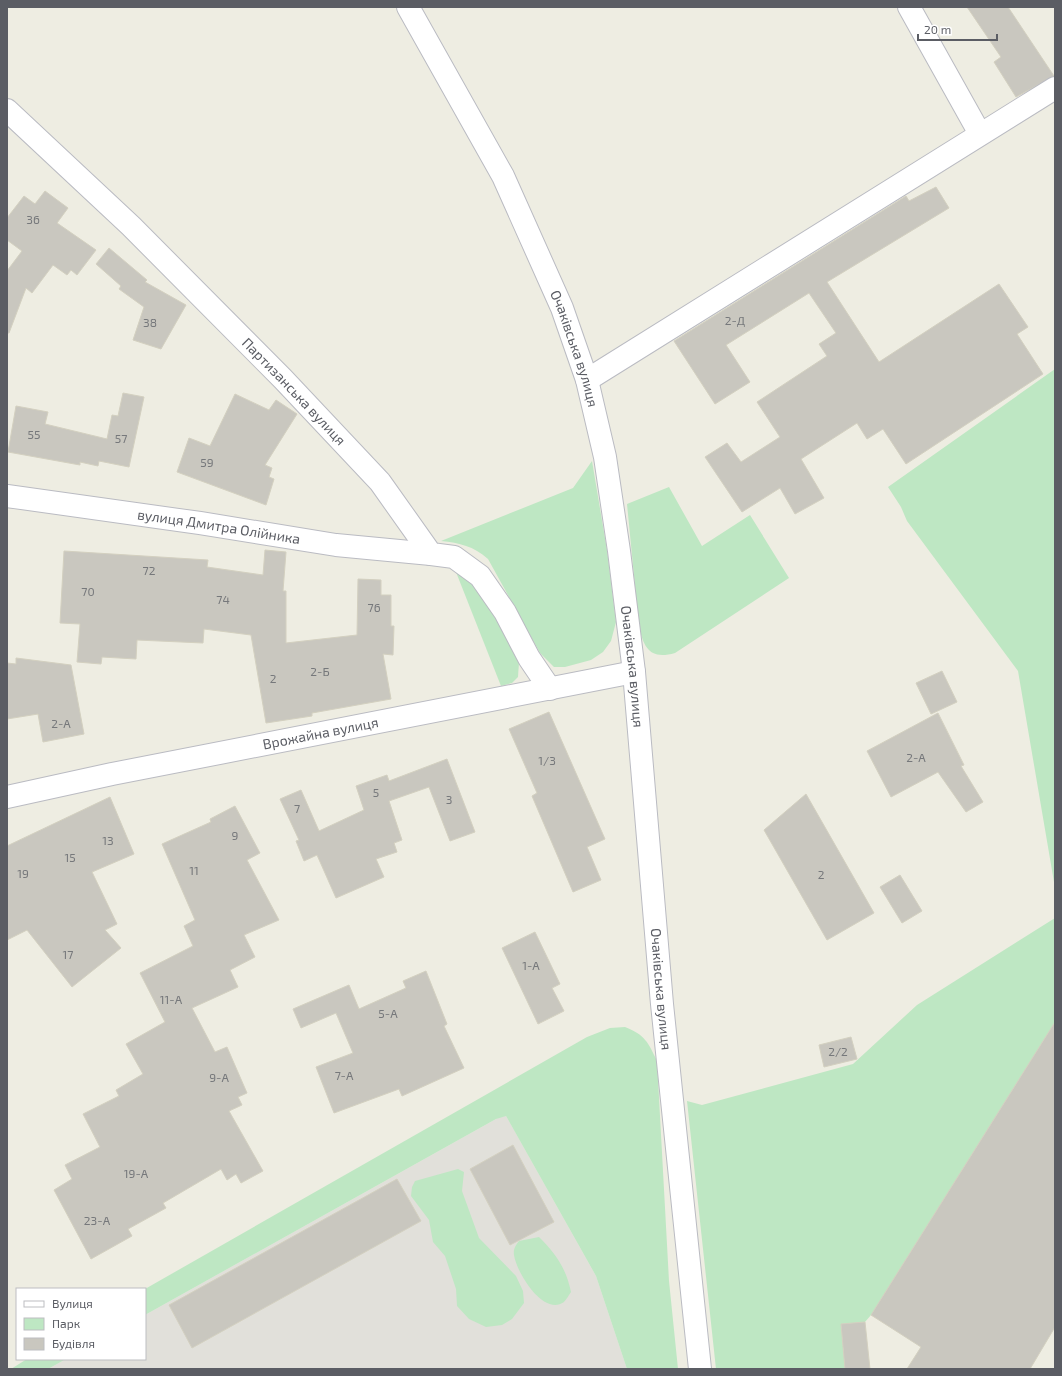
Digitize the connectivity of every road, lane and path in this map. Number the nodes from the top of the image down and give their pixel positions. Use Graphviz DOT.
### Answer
graph roads {
  1 [pos="408,7"];
  2 [pos="910,7"];
  3 [pos="1055,88"];
  4 [pos="7,110"];
  5 [pos="980,134"];
  6 [pos="587,380"];
  7 [pos="7,496"];
  8 [pos="431,554"];
  9 [pos="634,672"];
  10 [pos="550,688"];
  11 [pos="7,798"];
  12 [pos="700,1369"];
  1 -- 6 [label="street, Очаківська вулиця"];
  2 -- 5 [label="street"];
  3 -- 5 [label="street"];
  4 -- 8 [label="street, Партизанська вулиця"];
  5 -- 6 [label="street"];
  6 -- 9 [label="street, Очаківська вулиця"];
  7 -- 8 [label="street, вулиця Дмитра Олійника"];
  8 -- 10 [label="street"];
  9 -- 10 [label="street, Врожайна вулиця"];
  9 -- 12 [label="street, Очаківська вулиця"];
  10 -- 11 [label="street, Врожайна вулиця"];
}
